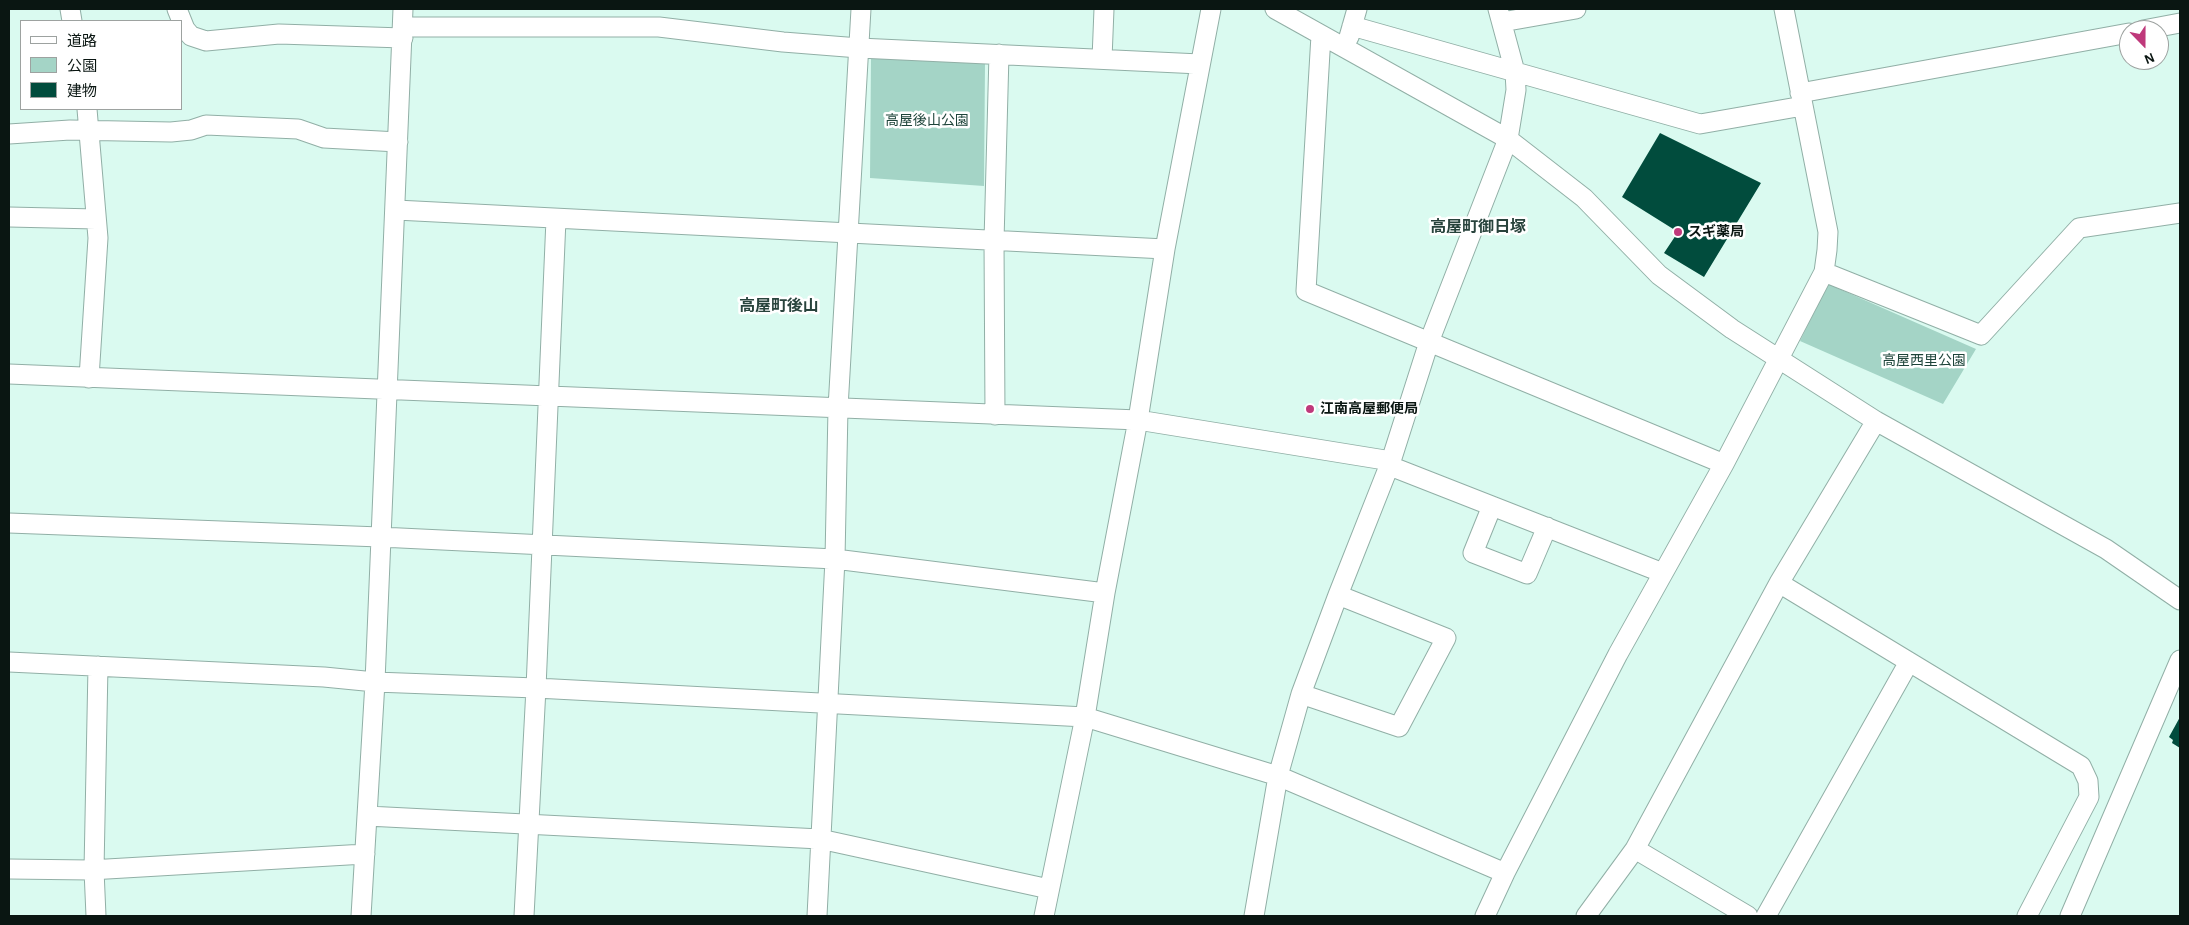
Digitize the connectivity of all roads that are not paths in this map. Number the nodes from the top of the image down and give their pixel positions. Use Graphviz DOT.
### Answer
graph roads {
  1 [pos="861,9"];
  2 [pos="1104,9"];
  3 [pos="1211,9"];
  4 [pos="1274,9"];
  5 [pos="1576,9"];
  6 [pos="1784,9"];
  7 [pos="1500,16"];
  8 [pos="1355,17"];
  9 [pos="182,22"];
  10 [pos="403,25"];
  11 [pos="1321,35"];
  12 [pos="2119,35"];
  13 [pos="859,48"];
  14 [pos="1346,48"];
  15 [pos="999,54"];
  16 [pos="1102,59"];
  17 [pos="1200,64"];
  18 [pos="1515,72"];
  19 [pos="1802,100"];
  20 [pos="87,110"];
  21 [pos="89,130"];
  22 [pos="9,134"];
  23 [pos="1508,139"];
  24 [pos="398,142"];
  25 [pos="396,210"];
  26 [pos="2180,213"];
  27 [pos="9,217"];
  28 [pos="96,219"];
  29 [pos="556,219"];
  30 [pos="848,233"];
  31 [pos="994,240"];
  32 [pos="1165,249"];
  33 [pos="1824,272"];
  34 [pos="1429,342"];
  35 [pos="1778,358"];
  36 [pos="9,374"];
  37 [pos="89,378"];
  38 [pos="387,390"];
  39 [pos="549,396"];
  40 [pos="838,408"];
  41 [pos="995,415"];
  42 [pos="1138,420"];
  43 [pos="1876,421"];
  44 [pos="1390,463"];
  45 [pos="1724,464"];
  46 [pos="1492,506"];
  47 [pos="9,523"];
  48 [pos="1547,527"];
  49 [pos="380,537"];
  50 [pos="541,545"];
  51 [pos="834,559"];
  52 [pos="1663,573"];
  53 [pos="1779,583"];
  54 [pos="1105,593"];
  55 [pos="1338,595"];
  56 [pos="2180,600"];
  57 [pos="2180,660"];
  58 [pos="9,662"];
  59 [pos="1909,662"];
  60 [pos="98,666"];
  61 [pos="375,682"];
  62 [pos="536,688"];
  63 [pos="1302,694"];
  64 [pos="828,703"];
  65 [pos="1084,717"];
  66 [pos="1278,776"];
  67 [pos="367,816"];
  68 [pos="530,825"];
  69 [pos="820,840"];
  70 [pos="1635,849"];
  71 [pos="365,854"];
  72 [pos="9,869"];
  73 [pos="94,870"];
  74 [pos="1505,873"];
  75 [pos="1049,889"];
  76 [pos="1589,915"];
  77 [pos="96,916"];
  78 [pos="361,916"];
  79 [pos="524,916"];
  80 [pos="817,916"];
  81 [pos="1044,916"];
  82 [pos="1254,916"];
  83 [pos="1485,916"];
  84 [pos="1748,916"];
  85 [pos="1766,916"];
  86 [pos="2027,916"];
  87 [pos="2070,916"];
  1 -- 13 [label="street"];
  2 -- 16 [label="street"];
  3 -- 17 [label="street"];
  4 -- 11 [label="street"];
  5 -- 7 [label="street"];
  6 -- 19 [label="street"];
  7 -- 18 [label="street"];
  8 -- 14 [label="street"];
  8 -- 18 [label="street"];
  9 -- 10 [label="street"];
  10 -- 13 [label="street"];
  10 -- 24 [label="street"];
  11 -- 14 [label="street"];
  11 -- 34 [label="street"];
  12 -- 19 [label="street"];
  13 -- 15 [label="street"];
  13 -- 30 [label="street"];
  14 -- 23 [label="street"];
  15 -- 16 [label="street"];
  15 -- 31 [label="street"];
  16 -- 17 [label="street"];
  17 -- 32 [label="street"];
  18 -- 19 [label="street"];
  18 -- 23 [label="street"];
  19 -- 33 [label="street"];
  20 -- 21 [label="street"];
  21 -- 22 [label="street"];
  21 -- 24 [label="street"];
  21 -- 28 [label="street"];
  23 -- 34 [label="street"];
  23 -- 35 [label="street"];
  24 -- 25 [label="street"];
  25 -- 29 [label="street"];
  25 -- 38 [label="street"];
  26 -- 33 [label="street"];
  27 -- 28 [label="street"];
  28 -- 37 [label="street"];
  29 -- 30 [label="street"];
  29 -- 39 [label="street"];
  30 -- 31 [label="street"];
  30 -- 40 [label="street"];
  31 -- 32 [label="street"];
  31 -- 41 [label="street"];
  32 -- 42 [label="street"];
  33 -- 35 [label="street"];
  34 -- 44 [label="street"];
  34 -- 45 [label="street"];
  35 -- 43 [label="street"];
  35 -- 45 [label="street"];
  36 -- 37 [label="street"];
  37 -- 38 [label="street"];
  38 -- 39 [label="street"];
  38 -- 49 [label="street"];
  39 -- 40 [label="street"];
  39 -- 50 [label="street"];
  40 -- 41 [label="street"];
  40 -- 51 [label="street"];
  41 -- 42 [label="street"];
  42 -- 44 [label="street"];
  42 -- 54 [label="street"];
  43 -- 53 [label="street"];
  43 -- 56 [label="street"];
  44 -- 46 [label="street"];
  44 -- 55 [label="street"];
  45 -- 52 [label="street"];
  46 -- 48 [label="street"];
  46 -- 48 [label="street"];
  47 -- 49 [label="street"];
  48 -- 52 [label="street"];
  49 -- 50 [label="street"];
  49 -- 61 [label="street"];
  50 -- 51 [label="street"];
  50 -- 62 [label="street"];
  51 -- 54 [label="street"];
  51 -- 64 [label="street"];
  52 -- 74 [label="street"];
  53 -- 59 [label="street"];
  53 -- 70 [label="street"];
  54 -- 65 [label="street"];
  55 -- 63 [label="street"];
  55 -- 63 [label="street"];
  57 -- 87 [label="street"];
  58 -- 60 [label="street"];
  59 -- 85 [label="street"];
  59 -- 86 [label="street"];
  60 -- 61 [label="street"];
  60 -- 73 [label="street"];
  61 -- 62 [label="street"];
  61 -- 67 [label="street"];
  62 -- 64 [label="street"];
  62 -- 68 [label="street"];
  63 -- 66 [label="street"];
  64 -- 65 [label="street"];
  64 -- 69 [label="street"];
  65 -- 66 [label="street"];
  65 -- 75 [label="street"];
  66 -- 74 [label="street"];
  66 -- 82 [label="street"];
  67 -- 68 [label="street"];
  67 -- 71 [label="street"];
  68 -- 69 [label="street"];
  68 -- 79 [label="street"];
  69 -- 75 [label="street"];
  69 -- 80 [label="street"];
  70 -- 76 [label="street"];
  70 -- 84 [label="street"];
  71 -- 73 [label="street"];
  71 -- 78 [label="street"];
  72 -- 73 [label="street"];
  73 -- 77 [label="street"];
  74 -- 83 [label="street"];
  75 -- 81 [label="street"];
}
